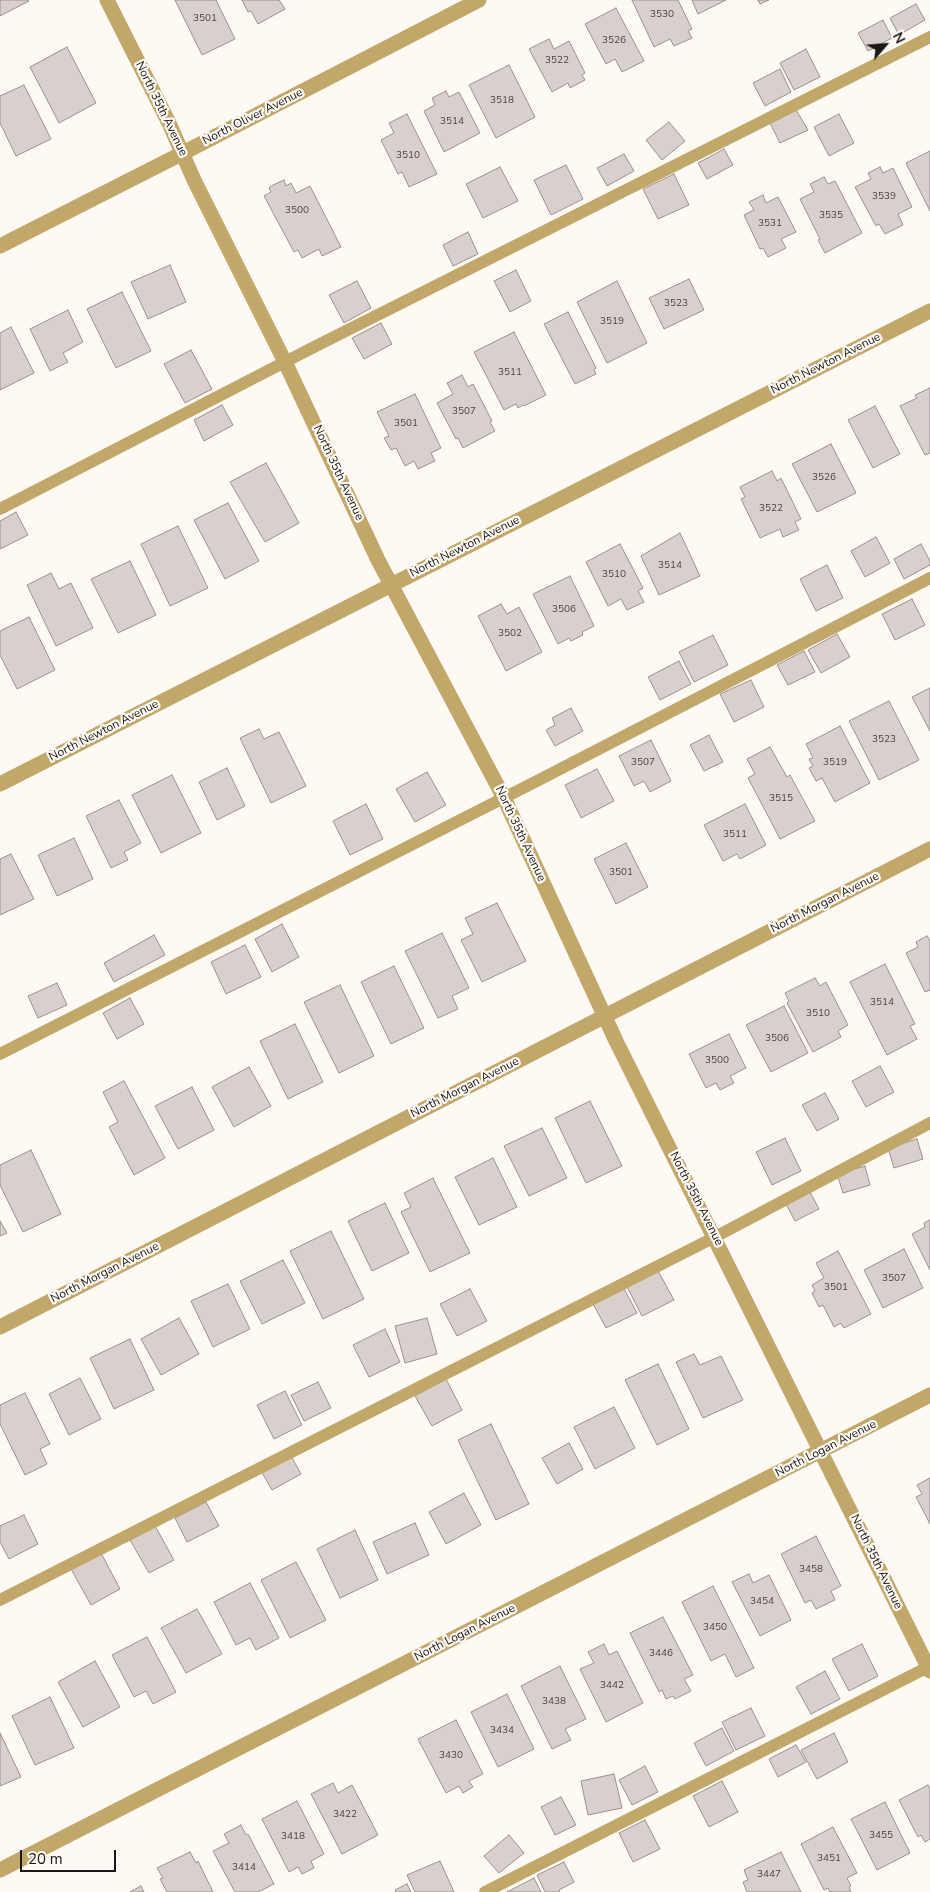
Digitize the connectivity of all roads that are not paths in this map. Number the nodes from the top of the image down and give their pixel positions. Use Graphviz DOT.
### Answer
graph roads {
  1 [pos="107,0"];
  2 [pos="478,0"];
  3 [pos="930,37"];
  4 [pos="183,153"];
  5 [pos="0,246"];
  6 [pos="930,311"];
  7 [pos="285,362"];
  8 [pos="0,509"];
  9 [pos="930,578"];
  10 [pos="392,584"];
  11 [pos="0,784"];
  12 [pos="504,798"];
  13 [pos="930,849"];
  14 [pos="604,1017"];
  15 [pos="0,1054"];
  16 [pos="930,1123"];
  17 [pos="715,1237"];
  18 [pos="0,1327"];
  19 [pos="930,1395"];
  20 [pos="821,1451"];
  21 [pos="0,1600"];
  22 [pos="929,1668"];
  23 [pos="0,1870"];
  24 [pos="485,1892"];
  1 -- 4 [label="street, North 35th Avenue"];
  2 -- 4 [label="street, North Oliver Avenue"];
  3 -- 7 [label="lane"];
  4 -- 5 [label="street, North Oliver Avenue"];
  4 -- 7 [label="street, North 35th Avenue"];
  6 -- 10 [label="street, North Newton Avenue"];
  7 -- 8 [label="lane"];
  7 -- 10 [label="street, North 35th Avenue"];
  9 -- 12 [label="lane"];
  10 -- 11 [label="street, North Newton Avenue"];
  10 -- 12 [label="street, North 35th Avenue"];
  12 -- 14 [label="street, North 35th Avenue"];
  12 -- 15 [label="lane"];
  13 -- 14 [label="street, North Morgan Avenue"];
  14 -- 17 [label="street, North 35th Avenue"];
  14 -- 18 [label="street, North Morgan Avenue"];
  16 -- 17 [label="lane"];
  17 -- 20 [label="street, North 35th Avenue"];
  17 -- 21 [label="lane"];
  19 -- 20 [label="street, North Logan Avenue"];
  20 -- 22 [label="street, North 35th Avenue"];
  20 -- 23 [label="street, North Logan Avenue"];
  22 -- 24 [label="lane"];
}
